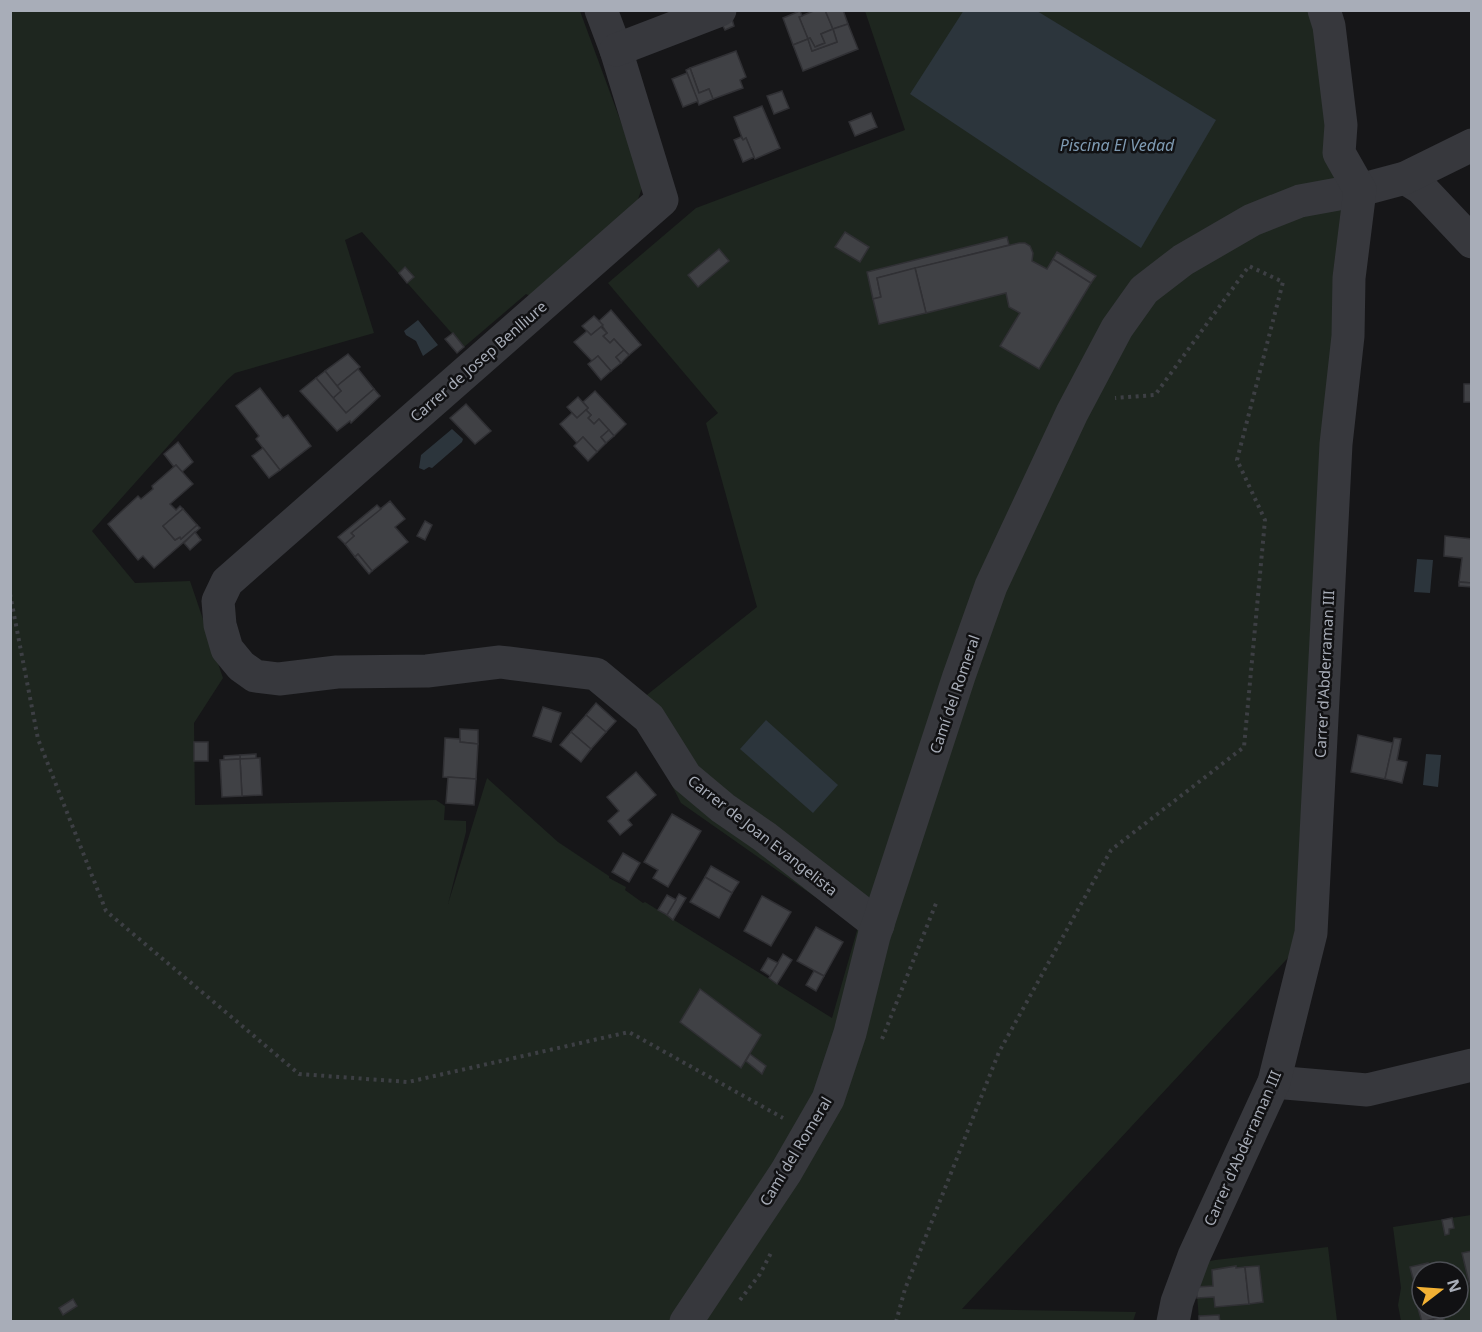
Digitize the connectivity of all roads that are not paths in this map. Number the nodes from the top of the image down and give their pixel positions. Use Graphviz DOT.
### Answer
graph roads {
  1 [pos="601,10"];
  2 [pos="720,10"];
  3 [pos="1324,10"];
  4 [pos="615,50"];
  5 [pos="1472,145"];
  6 [pos="1405,178"];
  7 [pos="1360,190"];
  8 [pos="1472,242"];
  9 [pos="255,676"];
  10 [pos="878,925"];
  11 [pos="1472,1065"];
  12 [pos="1274,1082"];
  13 [pos="686,1322"];
  14 [pos="1173,1322"];
  1 -- 4 [label="street, Carrer de Josep Benlliure"];
  2 -- 4 [label="street"];
  3 -- 7 [label="street"];
  4 -- 9 [label="street, Carrer de Josep Benlliure"];
  5 -- 6 [label="street, Camí del Romeral"];
  6 -- 7 [label="street, Camí del Romeral"];
  6 -- 8 [label="street"];
  7 -- 10 [label="street, Camí del Romeral"];
  7 -- 12 [label="street, Carrer d'Abderraman III"];
  9 -- 10 [label="street, Carrer de Joan Evangelista"];
  10 -- 13 [label="street, Camí del Romeral"];
  11 -- 12 [label="street"];
  12 -- 14 [label="street, Carrer d'Abderraman III"];
}
